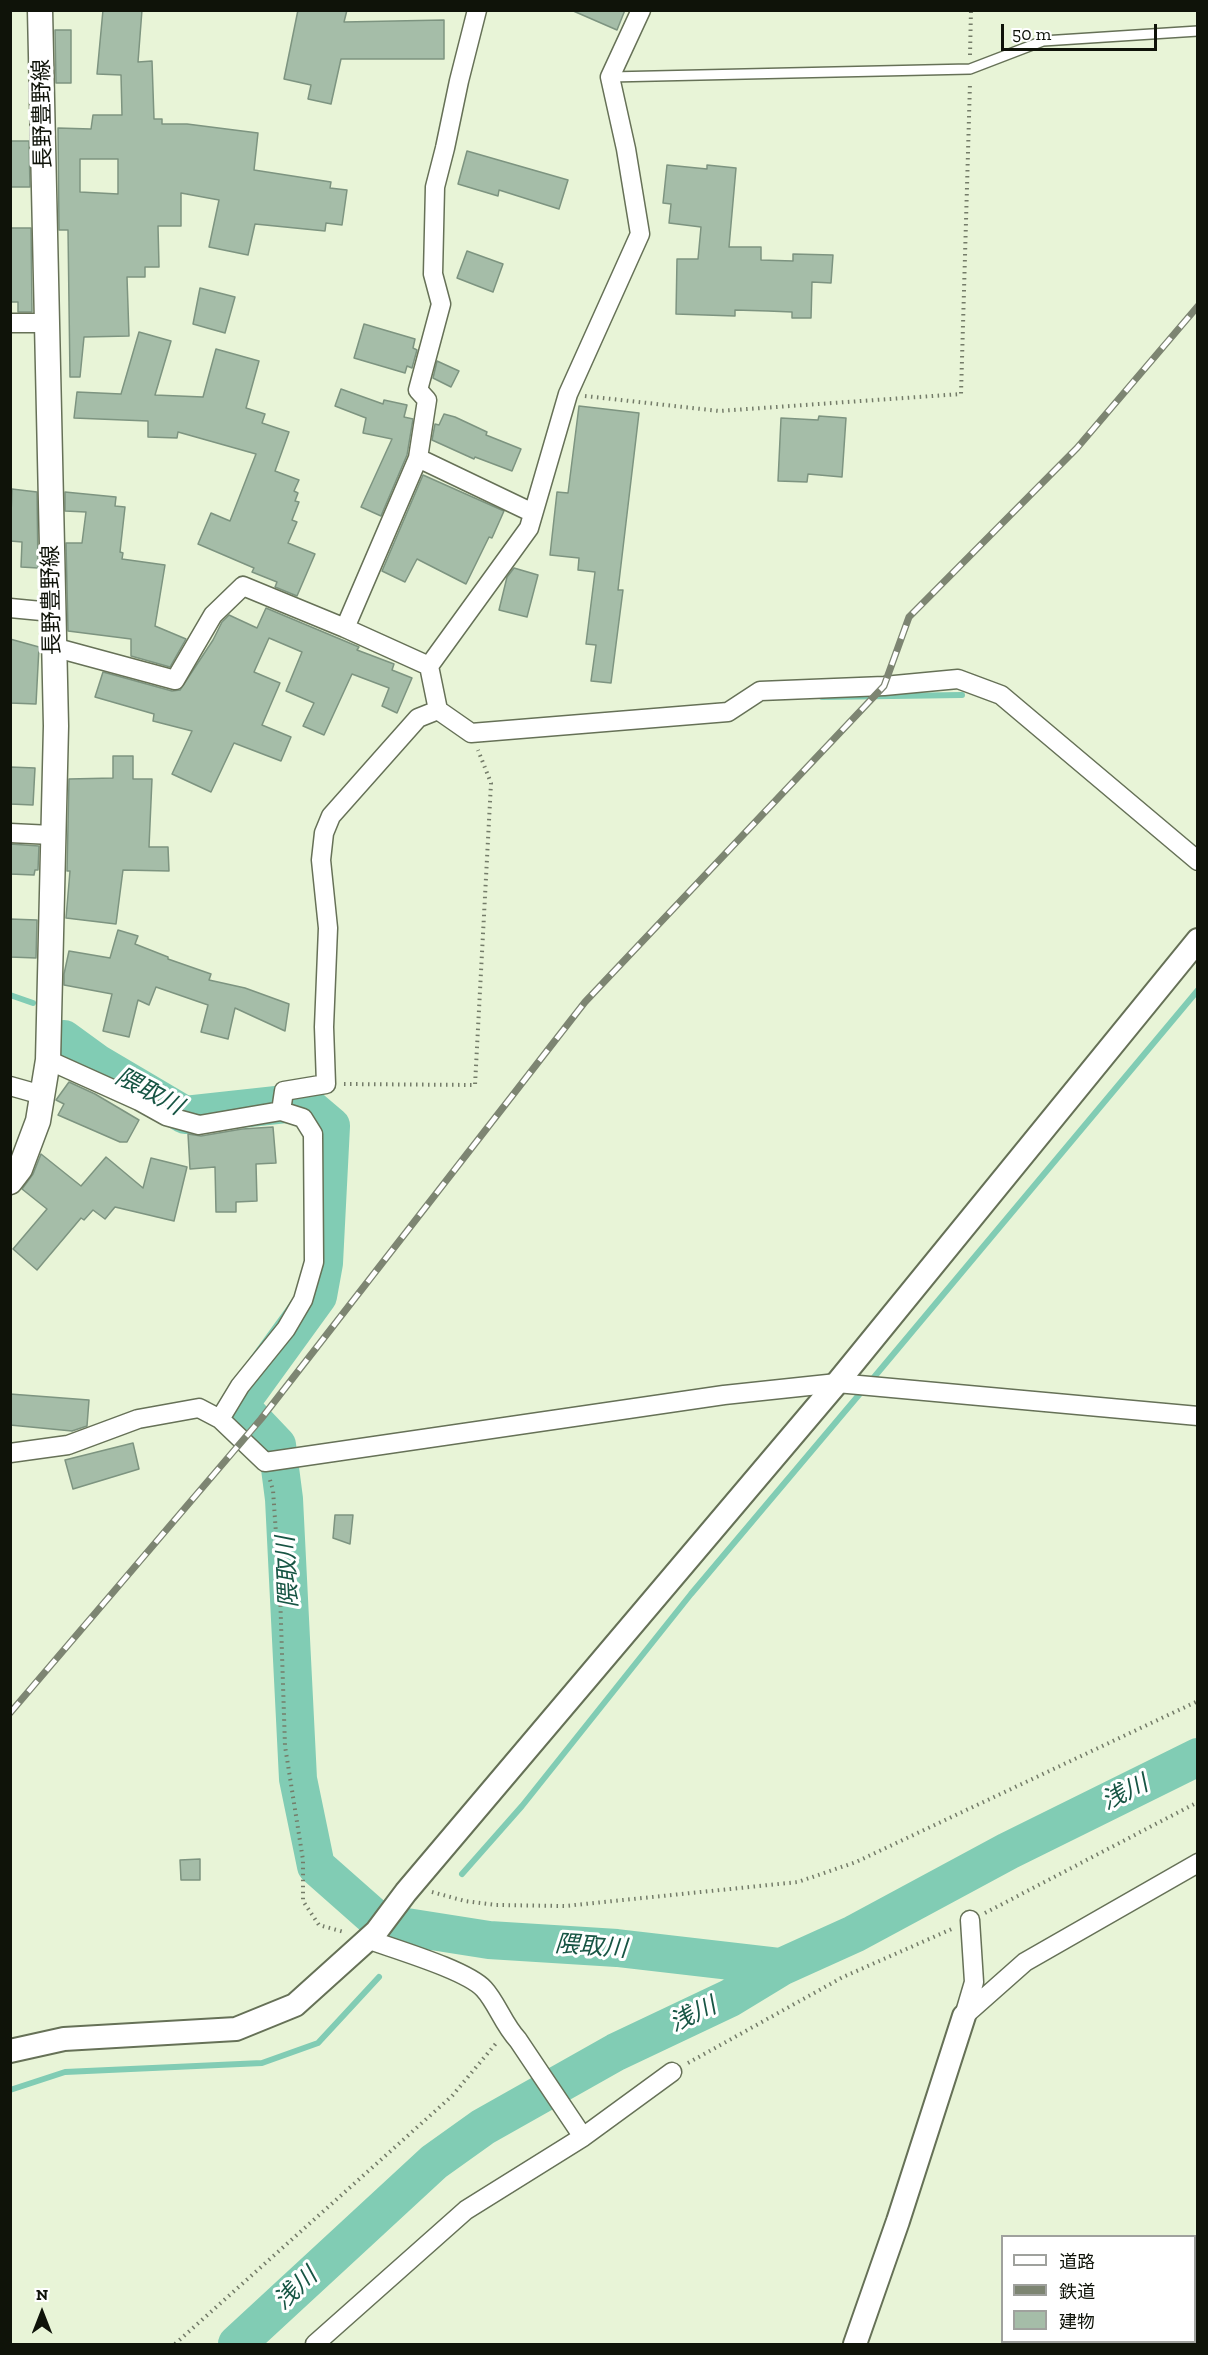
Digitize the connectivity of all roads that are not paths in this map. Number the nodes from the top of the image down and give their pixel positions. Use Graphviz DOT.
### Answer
graph roads {
  1 [pos="40,10"];
  2 [pos="477,10"];
  3 [pos="641,10"];
  4 [pos="1197,31"];
  5 [pos="610,77"];
  6 [pos="10,323"];
  7 [pos="47,323"];
  8 [pos="418,458"];
  9 [pos="533,513"];
  10 [pos="10,608"];
  11 [pos="52,612"];
  12 [pos="345,628"];
  13 [pos="53,647"];
  14 [pos="429,666"];
  15 [pos="438,710"];
  16 [pos="10,833"];
  17 [pos="52,835"];
  18 [pos="1197,861"];
  19 [pos="1197,940"];
  20 [pos="48,1060"];
  21 [pos="10,1086"];
  22 [pos="42,1095"];
  23 [pos="281,1106"];
  24 [pos="10,1182"];
  25 [pos="837,1383"];
  26 [pos="1197,1416"];
  27 [pos="220,1419"];
  28 [pos="10,1453"];
  29 [pos="1197,1863"];
  30 [pos="970,1920"];
  31 [pos="372,1936"];
  32 [pos="964,2016"];
  33 [pos="10,2051"];
  34 [pos="672,2072"];
  35 [pos="580,2133"];
  36 [pos="315,2344"];
  37 [pos="855,2344"];
  1 -- 7 [label="main road, 長野豊野線"];
  2 -- 8 [label="street"];
  3 -- 5 [label="street"];
  4 -- 5 [label="lane"];
  5 -- 9 [label="street"];
  6 -- 7 [label="street"];
  7 -- 11 [label="main road, 長野豊野線"];
  8 -- 9 [label="street"];
  8 -- 12 [label="street"];
  9 -- 14 [label="street"];
  10 -- 11 [label="street"];
  11 -- 13 [label="main road, 長野豊野線"];
  12 -- 13 [label="street"];
  12 -- 14 [label="street"];
  13 -- 17 [label="main road, 長野豊野線"];
  14 -- 15 [label="street"];
  15 -- 18 [label="street"];
  15 -- 23 [label="street"];
  16 -- 17 [label="street"];
  17 -- 20 [label="main road, 長野豊野線"];
  19 -- 25 [label="street"];
  20 -- 22 [label="main road, 長野豊野線"];
  20 -- 23 [label="street"];
  21 -- 22 [label="street"];
  22 -- 24 [label="main road, 長野豊野線"];
  23 -- 27 [label="street"];
  25 -- 26 [label="street"];
  25 -- 27 [label="street"];
  25 -- 31 [label="street"];
  27 -- 28 [label="street"];
  29 -- 32 [label="street"];
  30 -- 32 [label="street"];
  31 -- 33 [label="street"];
  31 -- 35 [label="street"];
  32 -- 37 [label="street"];
  34 -- 35 [label="street"];
  35 -- 36 [label="street"];
}
